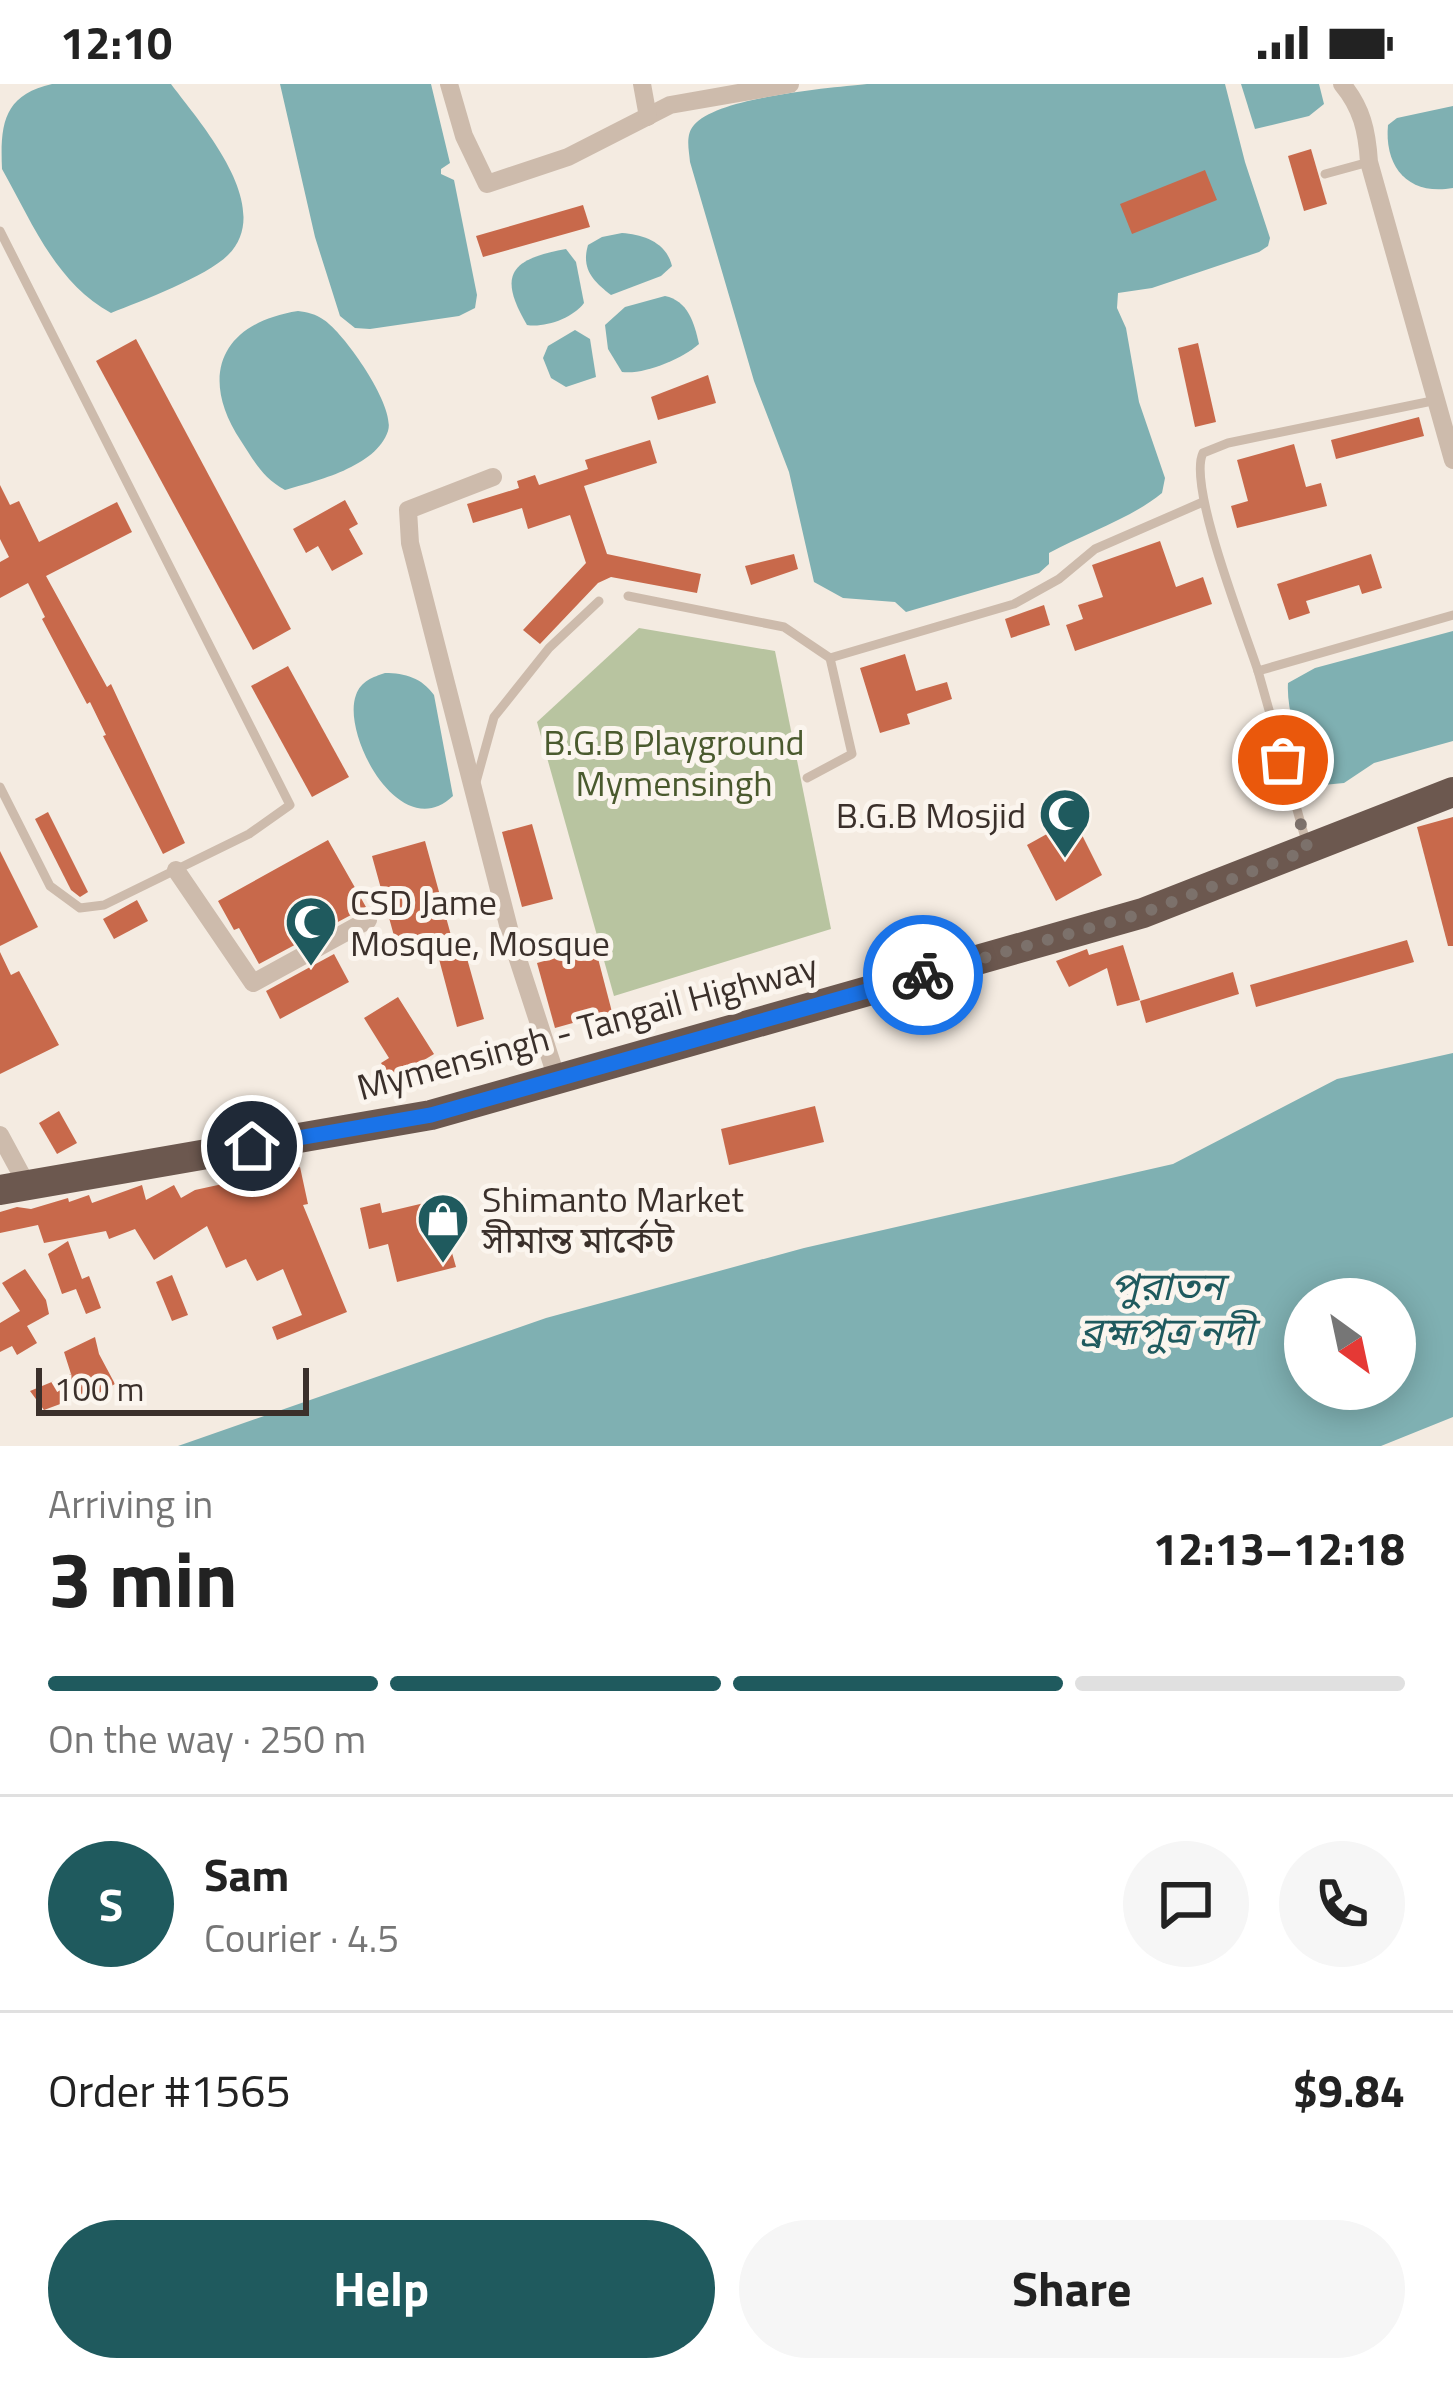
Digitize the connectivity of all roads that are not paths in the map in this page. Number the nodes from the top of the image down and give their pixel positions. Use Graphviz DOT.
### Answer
graph roads {
  1 [pos="449,84"];
  2 [pos="641,84"];
  3 [pos="790,84"];
  4 [pos="1342,84"];
  5 [pos="648,117"];
  6 [pos="1369,161"];
  7 [pos="1325,174"];
  8 [pos="0,231"];
  9 [pos="1437,400"];
  10 [pos="1453,460"];
  11 [pos="493,477"];
  12 [pos="1203,502"];
  13 [pos="628,596"];
  14 [pos="599,601"];
  15 [pos="1453,615"];
  16 [pos="830,658"];
  17 [pos="1258,671"];
  18 [pos="807,778"];
  19 [pos="0,787"];
  20 [pos="1453,792"];
  21 [pos="473,793"];
  22 [pos="1308,850"];
  23 [pos="176,870"];
  24 [pos="368,920"];
  25 [pos="557,1079"];
  26 [pos="0,1135"];
  27 [pos="14,1187"];
  1 -- 5 [label="street"];
  2 -- 5 [label="street"];
  3 -- 5 [label="street"];
  4 -- 6 [label="street"];
  6 -- 7 [label="lane"];
  6 -- 9 [label="street"];
  8 -- 23 [label="lane"];
  9 -- 10 [label="street"];
  9 -- 12 [label="lane"];
  11 -- 21 [label="street"];
  12 -- 16 [label="lane"];
  12 -- 17 [label="lane"];
  13 -- 16 [label="lane"];
  14 -- 21 [label="lane"];
  15 -- 17 [label="lane"];
  16 -- 18 [label="lane"];
  17 -- 22 [label="lane"];
  19 -- 23 [label="lane"];
  20 -- 22 [label="highway, Mymensingh - Tangail Highway"];
  21 -- 25 [label="street"];
  22 -- 25 [label="highway, Mymensingh - Tangail Highway"];
  23 -- 24 [label="street"];
  25 -- 27 [label="highway, Mymensingh - Tangail Highway"];
  26 -- 27 [label="street"];
}
